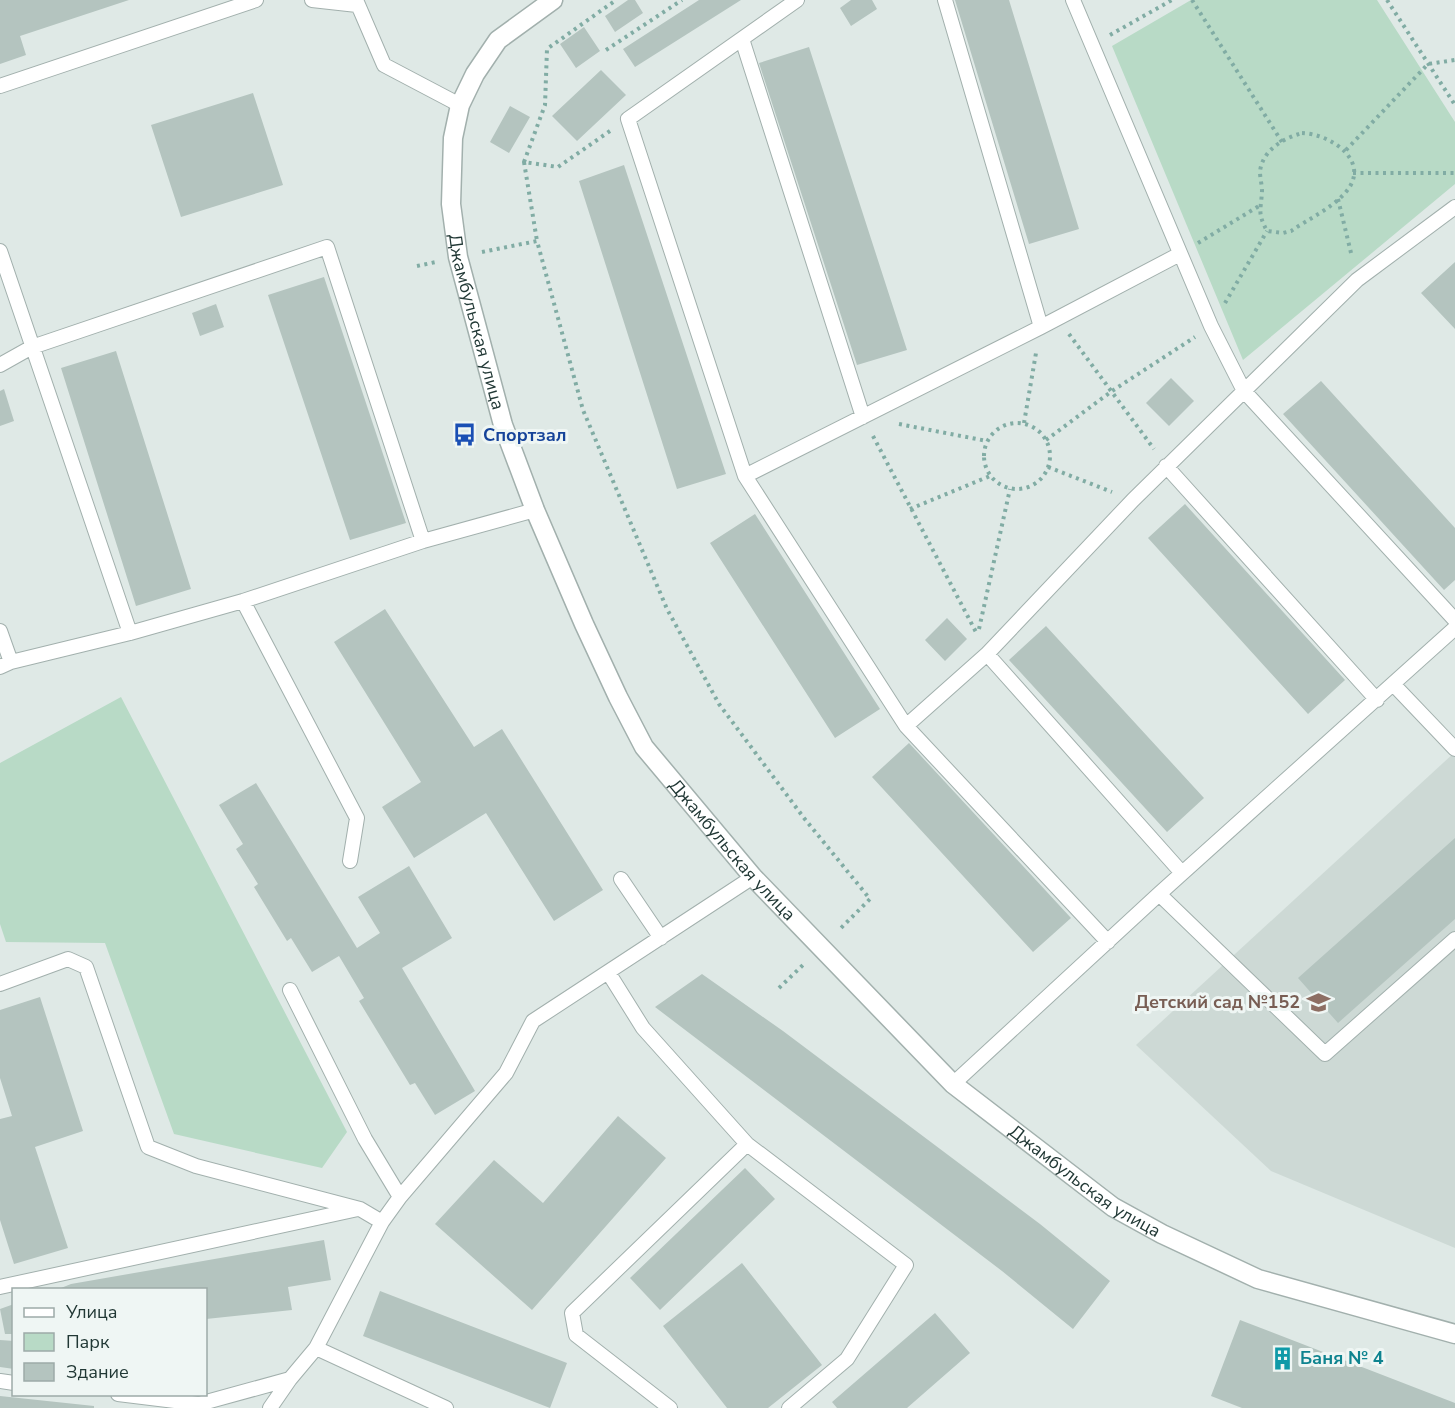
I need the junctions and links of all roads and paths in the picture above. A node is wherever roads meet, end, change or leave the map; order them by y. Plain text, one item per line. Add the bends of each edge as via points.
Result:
1 (256, 0) edge
2 (312, 0) edge
3 (553, 0) edge
4 (616, 0) edge
5 (682, 0) edge
6 (797, 0) edge
7 (945, 0) edge
8 (1073, 0) edge
9 (1172, 0) edge
10 (1192, 0) edge
11 (1387, 0) edge
12 (356, 2) edge
13 (742, 39) junction
14 (1092, 46) junction
15 (606, 50) dead end
16 (1455, 60) edge
17 (1428, 64) junction
18 (0, 86) edge
19 (460, 105) junction
20 (1455, 105) edge
21 (628, 119) junction
22 (1282, 142) junction
23 (1346, 150) junction
24 (524, 162) junction
25 (1353, 173) junction
26 (1455, 173) edge
27 (1338, 199) junction
28 (1259, 206) junction
29 (1455, 207) edge
30 (1267, 231) junction
31 (537, 241) junction
32 (0, 251) edge
33 (1180, 254) junction
34 (458, 257) junction
35 (417, 266) dead end
36 (1357, 280) junction
37 (1057, 318) junction
38 (1211, 326) junction
39 (1041, 327) junction
40 (32, 347) junction
41 (0, 365) edge
42 (1112, 391) junction
43 (1244, 391) junction
44 (863, 417) junction
45 (1024, 423) junction
46 (1046, 440) junction
47 (987, 441) junction
48 (1166, 466) junction
49 (1048, 467) junction
50 (745, 476) junction
51 (990, 476) junction
52 (1010, 489) junction
53 (1133, 500) junction
54 (910, 509) junction
55 (535, 510) junction
56 (423, 541) junction
57 (243, 601) junction
58 (1455, 620) edge
59 (0, 631) edge
60 (130, 633) junction
61 (1452, 636) edge
62 (987, 654) junction
63 (5, 664) edge
64 (1394, 685) junction
65 (1377, 700) junction
66 (906, 726) junction
67 (1455, 749) edge
68 (350, 861) dead end
69 (1182, 873) junction
70 (753, 877) junction
71 (621, 879) dead end
72 (1159, 894) junction
73 (661, 938) junction
74 (1455, 939) edge
75 (1108, 942) junction
76 (820, 948) junction
77 (608, 972) junction
78 (0, 984) edge
79 (779, 988) dead end
80 (290, 990) dead end
81 (953, 1084) junction
82 (747, 1144) junction
83 (400, 1197) junction
84 (360, 1209) junction
85 (382, 1222) junction
86 (0, 1287) edge
87 (1455, 1334) edge
88 (316, 1348) junction
89 (290, 1379) junction
90 (127, 1396) edge
91 (270, 1408) edge
92 (446, 1408) edge
93 (670, 1408) edge
94 (789, 1408) edge

1 - 18 lane
2 - 12 lane
3 - 19 street, Джамбульская улица via 498,40
4 - 24 path via 547,49 545,105
5 - 15 path
6 - 13 lane
7 - 39 lane
8 - 14 lane
9 - 14 path
10 - 22 path
11 - 17 path
12 - 19 lane via 384,65
13 - 21 lane
13 - 44 lane
14 - 33 lane
16 - 17 path
17 - 20 path
17 - 23 path
19 - 34 street, Джамбульская улица via 453,138 451,204
21 - 24 path via 558,167
21 - 50 lane
22 - 23 path via 1291,136 1313,133
22 - 28 path via 1273,146 1260,170
23 - 25 path
24 - 31 path
25 - 26 path
25 - 27 path via 1346,192
27 - 30 path via 1291,231
27 - 36 path
28 - 30 path
28 - 33 path
29 - 36 lane
30 - 38 path
31 - 34 path
31 - 76 path via 583,410 667,609 719,704 870,899
32 - 40 lane
33 - 37 lane
33 - 38 lane
34 - 35 path
34 - 55 street, Джамбульская улица via 503,425
36 - 43 lane
37 - 39 lane
37 - 42 path
38 - 42 path
38 - 43 lane
39 - 44 lane
39 - 45 path
40 - 41 lane
40 - 56 lane via 327,247
40 - 60 lane
42 - 46 path
42 - 48 path
43 - 48 lane
43 - 58 lane
44 - 47 path
44 - 50 lane
44 - 54 path
45 - 46 path
45 - 47 path via 1002,426
46 - 49 path
47 - 51 path via 983,459
48 - 53 lane
48 - 65 lane
49 - 52 path via 1037,483
49 - 53 path
50 - 66 lane
51 - 52 path
51 - 54 path
52 - 54 path via 978,636
53 - 62 lane
55 - 56 lane
55 - 70 street, Джамбульская улица via 613,687 644,747
56 - 57 lane
57 - 60 lane
57 - 68 lane via 357,818
59 - 63 lane
60 - 63 lane
61 - 64 lane
62 - 66 lane
62 - 69 lane
64 - 65 lane
64 - 67 lane
65 - 69 lane
66 - 75 lane
69 - 72 lane
70 - 73 lane
70 - 76 street, Джамбульская улица
71 - 73 lane
72 - 74 lane via 1325,1054
72 - 75 lane
73 - 77 lane
75 - 81 lane
76 - 79 path
76 - 81 street, Джамбульская улица
77 - 82 lane via 644,1028
77 - 83 lane via 533,1021 506,1073
78 - 84 lane via 68,959 86,967 148,1147 196,1166
80 - 83 lane via 365,1139
81 - 87 street, Джамбульская улица via 1113,1207 1162,1234 1258,1279
82 - 93 lane via 572,1313 576,1335
82 - 94 lane via 906,1265 847,1359
83 - 85 lane
84 - 85 lane
84 - 86 lane
85 - 88 lane
88 - 89 lane
88 - 92 lane
89 - 90 lane via 199,1404
89 - 91 lane

